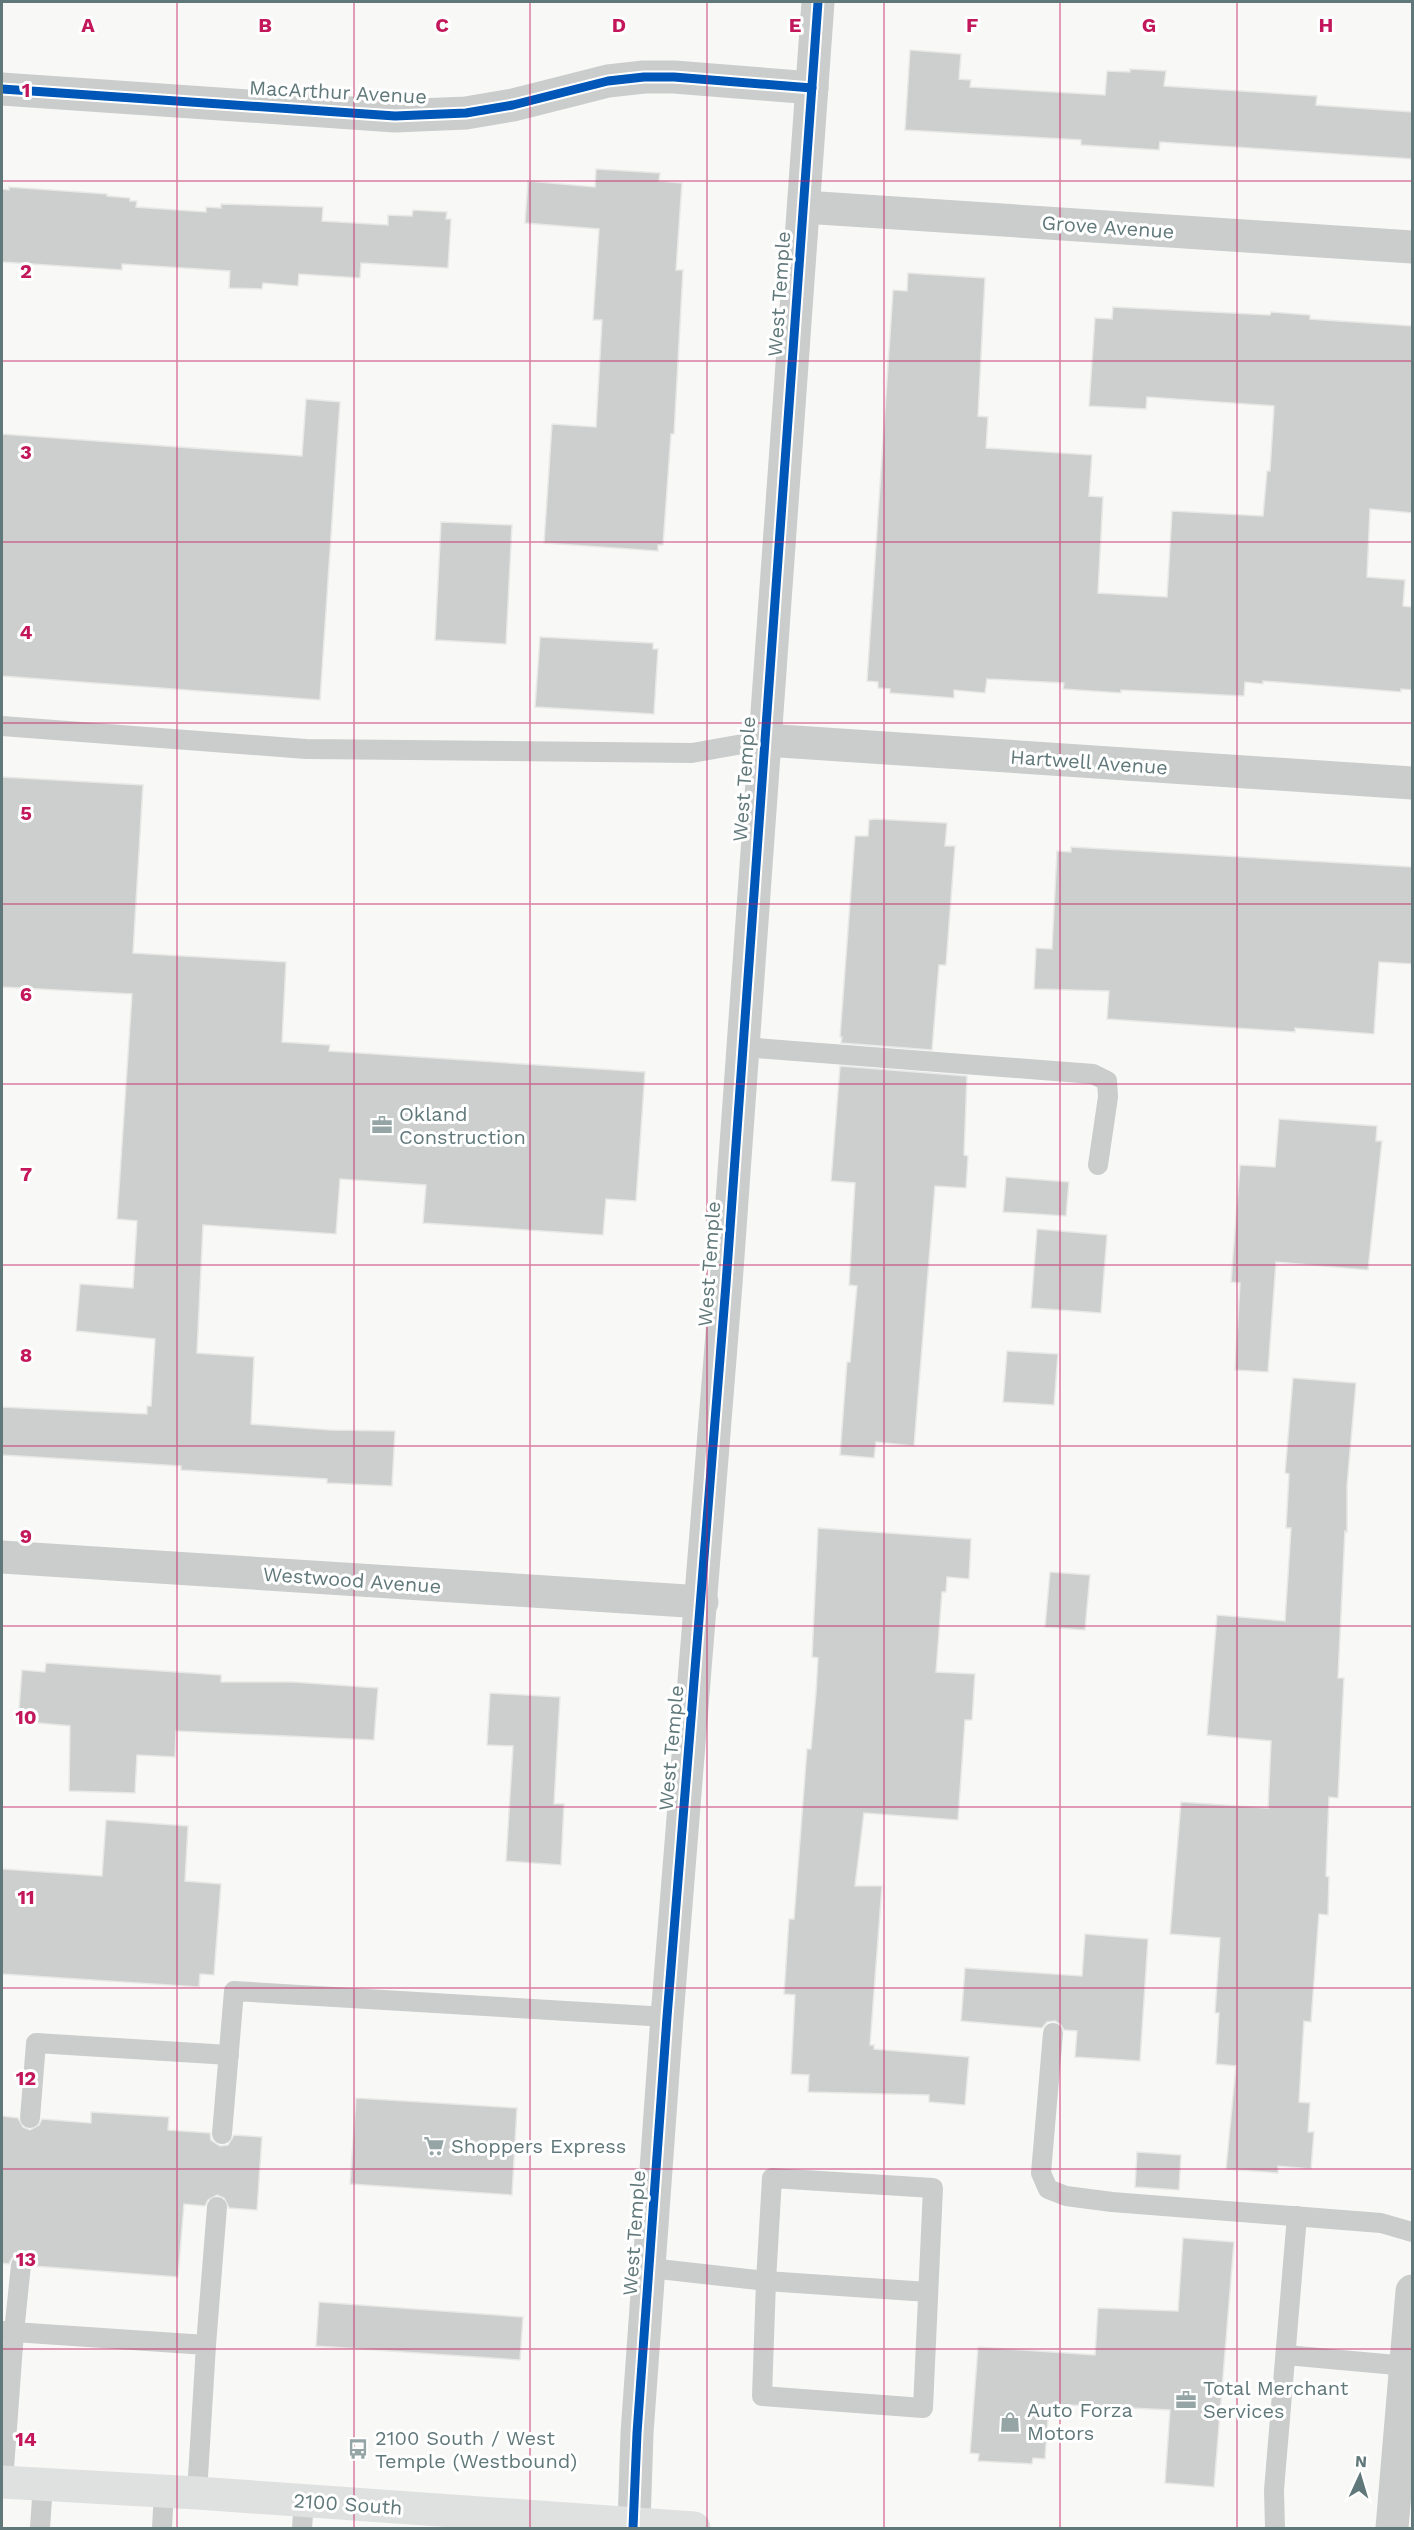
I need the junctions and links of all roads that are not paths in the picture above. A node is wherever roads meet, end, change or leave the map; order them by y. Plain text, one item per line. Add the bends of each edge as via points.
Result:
1 (818, 2) edge
2 (812, 88) junction
3 (2, 89) edge
4 (804, 207) junction
5 (1413, 247) edge
6 (2, 726) edge
7 (765, 740) junction
8 (1413, 783) edge
9 (743, 1047) junction
10 (1098, 1165) dead end
11 (2, 1557) edge
12 (702, 1602) junction
13 (667, 2017) junction
14 (1053, 2033) dead end
15 (229, 2055) junction
16 (30, 2118) dead end
17 (222, 2134) dead end
18 (217, 2207) dead end
19 (1297, 2216) junction
20 (1413, 2232) edge
21 (21, 2265) dead end
22 (650, 2268) junction
23 (766, 2281) junction
24 (1413, 2291) edge
25 (928, 2292) junction
26 (8, 2331) edge
27 (206, 2345) junction
28 (1286, 2355) junction
29 (1407, 2366) junction
30 (2, 2482) edge
31 (43, 2484) junction
32 (164, 2492) junction
33 (197, 2493) junction
34 (303, 2515) edge
35 (633, 2526) edge
36 (40, 2529) edge
37 (162, 2529) edge
38 (694, 2529) edge
39 (1275, 2529) edge
40 (1392, 2529) edge

1 - 2 street, West Temple
2 - 3 street, MacArthur Avenue via 644,77 608,81 478,111 395,116
2 - 4 street, West Temple
4 - 5 street, Grove Avenue
4 - 7 street, West Temple
6 - 7 lane via 329,750 692,753
7 - 8 street, Hartwell Avenue
7 - 9 street, West Temple
9 - 10 lane via 1093,1074 1107,1082 1108,1097
9 - 12 street, West Temple
11 - 12 street, Westwood Avenue
12 - 13 street, West Temple
13 - 15 lane via 234,1991
13 - 22 street, West Temple
14 - 19 lane via 1041,2163 1048,2189 1065,2196 1113,2202
15 - 16 lane via 36,2043
15 - 17 lane
18 - 27 lane
19 - 20 lane via 1381,2223
19 - 28 lane
21 - 26 lane
22 - 23 lane
22 - 35 street, West Temple
23 - 25 lane
23 - 25 lane via 772,2178 933,2188
23 - 25 lane via 762,2396 923,2408
24 - 29 street
26 - 27 lane
26 - 30 lane
27 - 33 lane
28 - 29 lane
28 - 39 lane via 1274,2490
29 - 40 street
30 - 31 main road, 2100 South
31 - 32 main road, 2100 South
31 - 36 lane
32 - 33 main road, 2100 South
32 - 37 lane
33 - 34 main road, 2100 South
34 - 35 main road, 2100 South
35 - 38 main road, 2100 South

